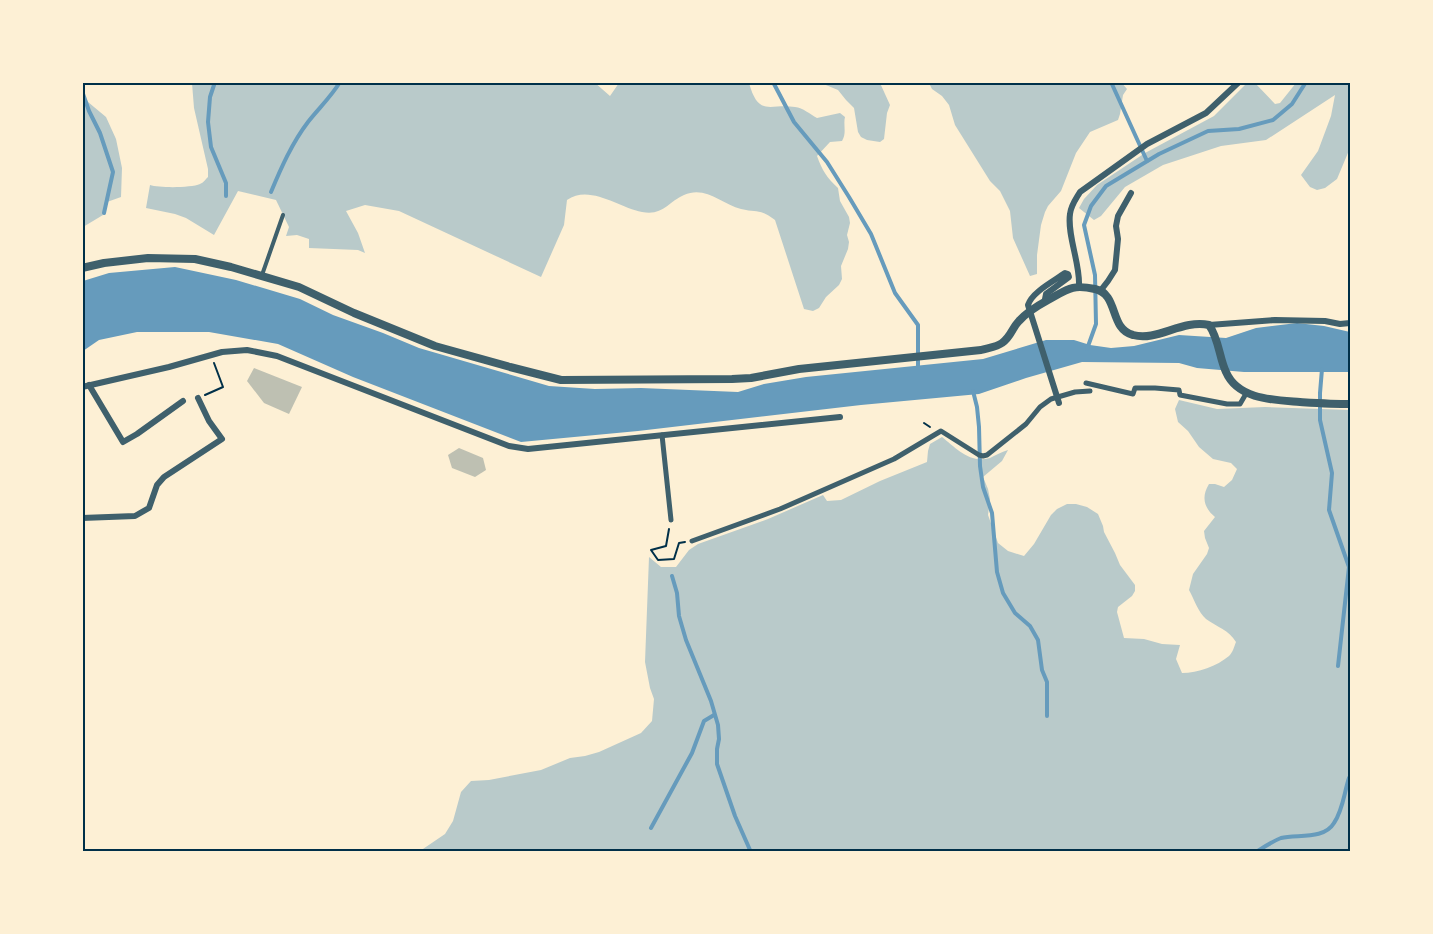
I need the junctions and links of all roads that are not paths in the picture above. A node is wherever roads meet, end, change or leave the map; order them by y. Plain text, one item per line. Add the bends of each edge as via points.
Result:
1 (1239, 82) edge
2 (1131, 193) dead end
3 (283, 215) dead end
4 (82, 268) edge
5 (262, 275) junction
6 (1081, 286) junction
7 (1101, 290) junction
8 (1046, 301) junction
9 (1350, 323) edge
10 (1211, 328) junction
11 (1086, 383) dead end
12 (86, 386) edge
13 (1090, 391) dead end
14 (1246, 392) junction
15 (198, 398) road end
16 (1058, 399) junction
17 (183, 401) dead end
18 (1350, 404) edge
19 (840, 417) dead end
20 (662, 435) junction
21 (82, 518) edge
22 (671, 520) road end
23 (692, 541) road end

1 - 6 street via 1206,113 1147,144 1080,192 1070,214
2 - 7 street via 1118,216 1115,270
3 - 5 lane
4 - 5 street via 148,258 195,259
5 - 8 street via 435,346 561,380 751,378 799,369 964,353 1002,343 1016,323
6 - 7 street
6 - 8 street
7 - 10 street via 1109,297 1124,331 1133,336 1198,323
8 - 16 street via 1046,294 1068,274 1033,296 1029,307
9 - 10 street via 1284,320
10 - 14 street via 1227,374
11 - 14 street via 1133,394 1136,388 1179,390 1180,395 1227,404 1240,404
12 - 17 street via 123,442
12 - 20 street via 222,352 247,350 286,359 509,446 528,449
13 - 16 street
14 - 18 street via 1266,399
15 - 21 street via 222,439 164,477 149,508 135,516
16 - 23 street via 1040,407 1026,424 987,455 979,455 941,431 894,459 780,509
19 - 20 street
20 - 22 street

